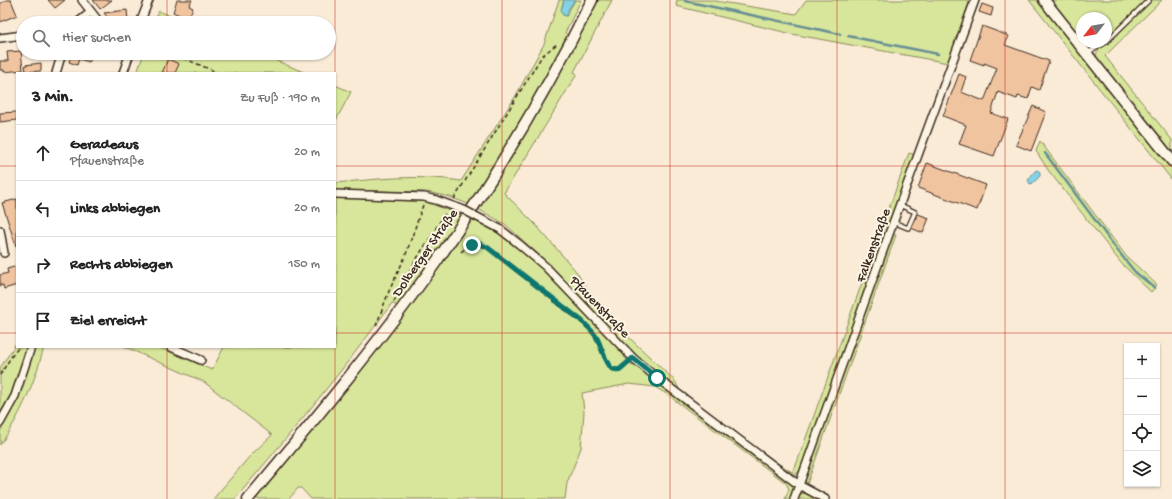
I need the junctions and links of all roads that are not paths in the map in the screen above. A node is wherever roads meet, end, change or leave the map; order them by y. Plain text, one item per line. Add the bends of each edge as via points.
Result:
1 (82, 0) edge
2 (149, 0) edge
3 (592, 0) edge
4 (975, 0) edge
5 (1044, 0) edge
6 (1149, 0) edge
7 (91, 12) junction
8 (86, 16) edge
9 (94, 16) edge
10 (143, 16) edge
11 (16, 37) edge
12 (0, 38) edge
13 (1087, 54) junction
14 (60, 60) edge
15 (128, 60) edge
16 (56, 72) edge
17 (123, 72) edge
18 (1172, 161) edge
19 (336, 194) edge
20 (900, 206) junction
21 (893, 222) junction
22 (0, 230) edge
23 (4, 253) dead end
24 (31, 348) edge
25 (173, 348) edge
26 (201, 360) dead end
27 (0, 422) edge
28 (799, 485) junction
29 (248, 499) edge
30 (794, 499) edge
31 (825, 499) edge

1 - 7 street
2 - 10 street
3 - 29 main road, Dolberger Straße via 525,124 434,264 339,390
4 - 20 street, Falkenstraße
5 - 13 main road
6 - 13 lane via 1106,42
7 - 8 street
7 - 9 street
11 - 12 street
13 - 18 main road
14 - 16 street
15 - 17 street
19 - 28 street, Pfauenstraße, bridge via 424,197 464,210 500,229 546,268 633,358
20 - 21 street, Falkenstraße
20 - 21 lane via 915,212 908,228
21 - 28 street, Falkenstraße
22 - 23 street
24 - 27 street via 15,396
25 - 26 street
28 - 30 street, Falkenstraße
28 - 31 street, Pfauenstraße

